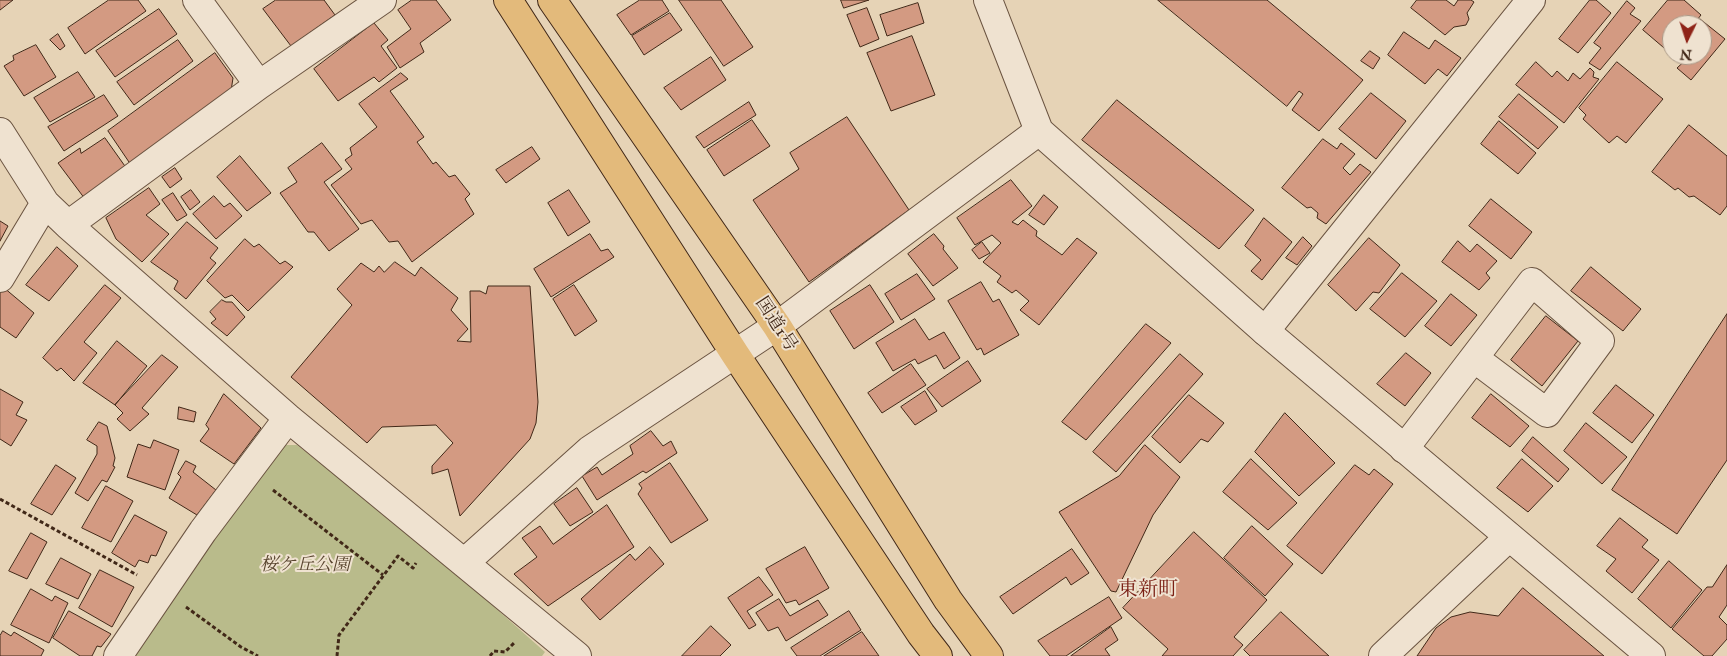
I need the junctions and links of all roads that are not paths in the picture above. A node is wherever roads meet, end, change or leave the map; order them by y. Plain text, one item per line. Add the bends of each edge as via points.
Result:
1 (197, 0) edge
2 (382, 0) edge
3 (508, 0) edge
4 (552, 0) edge
5 (988, 0) edge
6 (1531, 0) edge
7 (259, 85) junction
8 (1039, 131) junction
9 (0, 132) edge
10 (45, 203) junction
11 (68, 225) junction
12 (0, 278) edge
13 (777, 326) junction
14 (1265, 331) junction
15 (734, 354) junction
16 (1474, 358) junction
17 (288, 418) junction
18 (1404, 450) junction
19 (1509, 538) junction
20 (464, 563) junction
21 (118, 656) edge
22 (577, 656) edge
23 (938, 656) edge
24 (989, 656) edge
25 (1383, 656) edge
26 (1651, 656) edge

1 - 7 street
2 - 7 street
3 - 15 highway
4 - 13 highway, 国道1号
5 - 8 street
6 - 14 street
7 - 11 street
8 - 13 street
8 - 14 street
9 - 10 street
10 - 11 street
10 - 12 street
11 - 17 street
13 - 15 street
13 - 24 highway, 国道1号 via 948,600
14 - 18 street
15 - 20 street via 590,450
15 - 23 highway
16 - 16 street via 1532,282 1600,341 1547,413
16 - 18 street
17 - 20 street
17 - 21 street via 162,589
18 - 19 street
19 - 25 street
19 - 26 street
20 - 22 street

